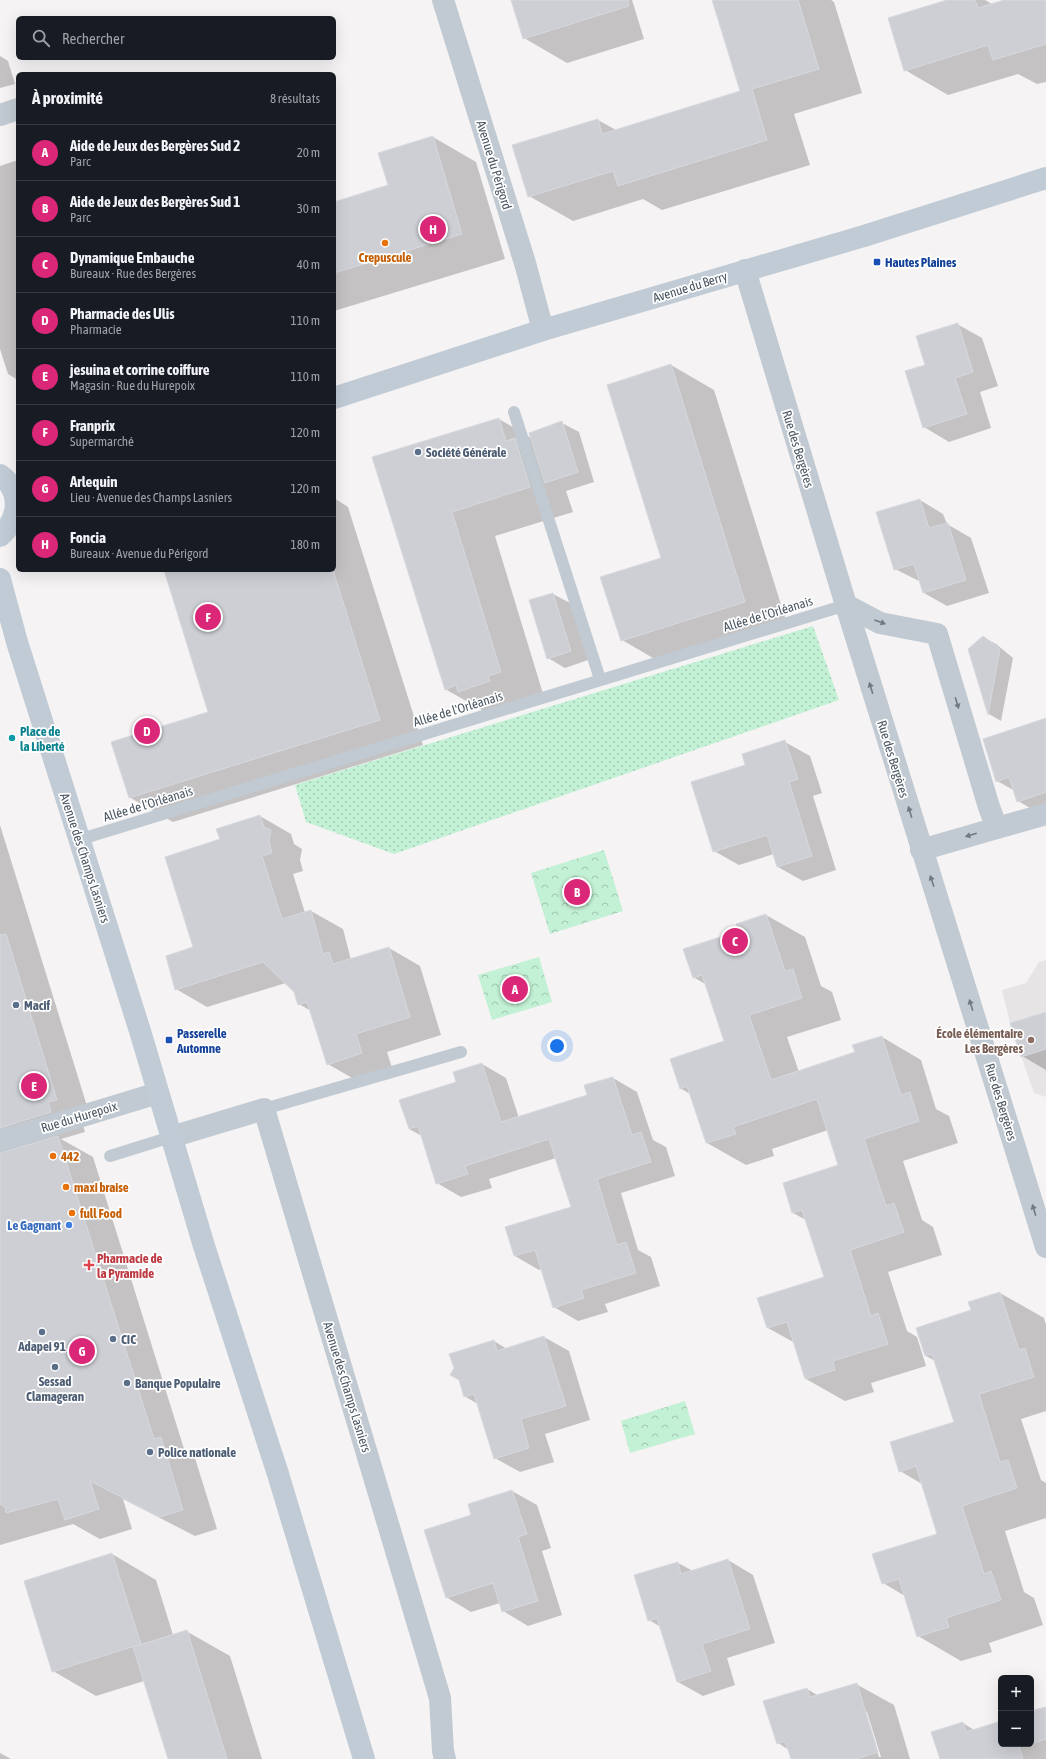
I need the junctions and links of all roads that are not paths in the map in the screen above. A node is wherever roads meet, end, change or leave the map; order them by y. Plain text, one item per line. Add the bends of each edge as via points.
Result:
1 (443, 0) edge
2 (16, 110) edge
3 (0, 115) edge
4 (1046, 178) edge
5 (745, 270) junction
6 (543, 330) junction
7 (336, 397) edge
8 (514, 412) dead end
9 (0, 475) edge
10 (16, 493) edge
11 (0, 536) edge
12 (0, 579) edge
13 (846, 605) junction
14 (600, 679) junction
15 (1046, 814) edge
16 (997, 828) junction
17 (78, 840) junction
18 (922, 850) junction
19 (461, 1052) dead end
20 (158, 1093) junction
21 (264, 1109) junction
22 (171, 1137) junction
23 (0, 1141) edge
24 (110, 1156) dead end
25 (1046, 1247) edge
26 (364, 1759) edge
27 (445, 1759) edge

1 - 6 street, Avenue du Périgord
2 - 3 street
4 - 5 street, Avenue du Berry via 864,236
5 - 6 street, Avenue du Berry
5 - 13 street, Rue des Bergères
6 - 7 street, Avenue du Berry
8 - 14 lane
9 - 10 street
10 - 11 street via 14,516 9,527
12 - 17 street, Avenue des Champs Lasniers
13 - 14 lane, Allée de l'Orléanais
13 -> 16 street via 880,623 937,634
18 -> 13 street, Rue des Bergères
14 - 17 lane, Allée de l'Orléanais
15 - 16 street
16 -> 18 street
17 - 20 street, Avenue des Champs Lasniers
25 -> 18 street, Rue des Bergères
19 - 21 lane
20 - 22 street, Avenue des Champs Lasniers
20 - 23 street, Rue du Hurepoix
21 - 22 street
21 - 27 street, Avenue des Champs Lasniers via 440,1698
22 - 24 lane
22 - 26 street, Avenue des Champs Lasniers via 278,1474

